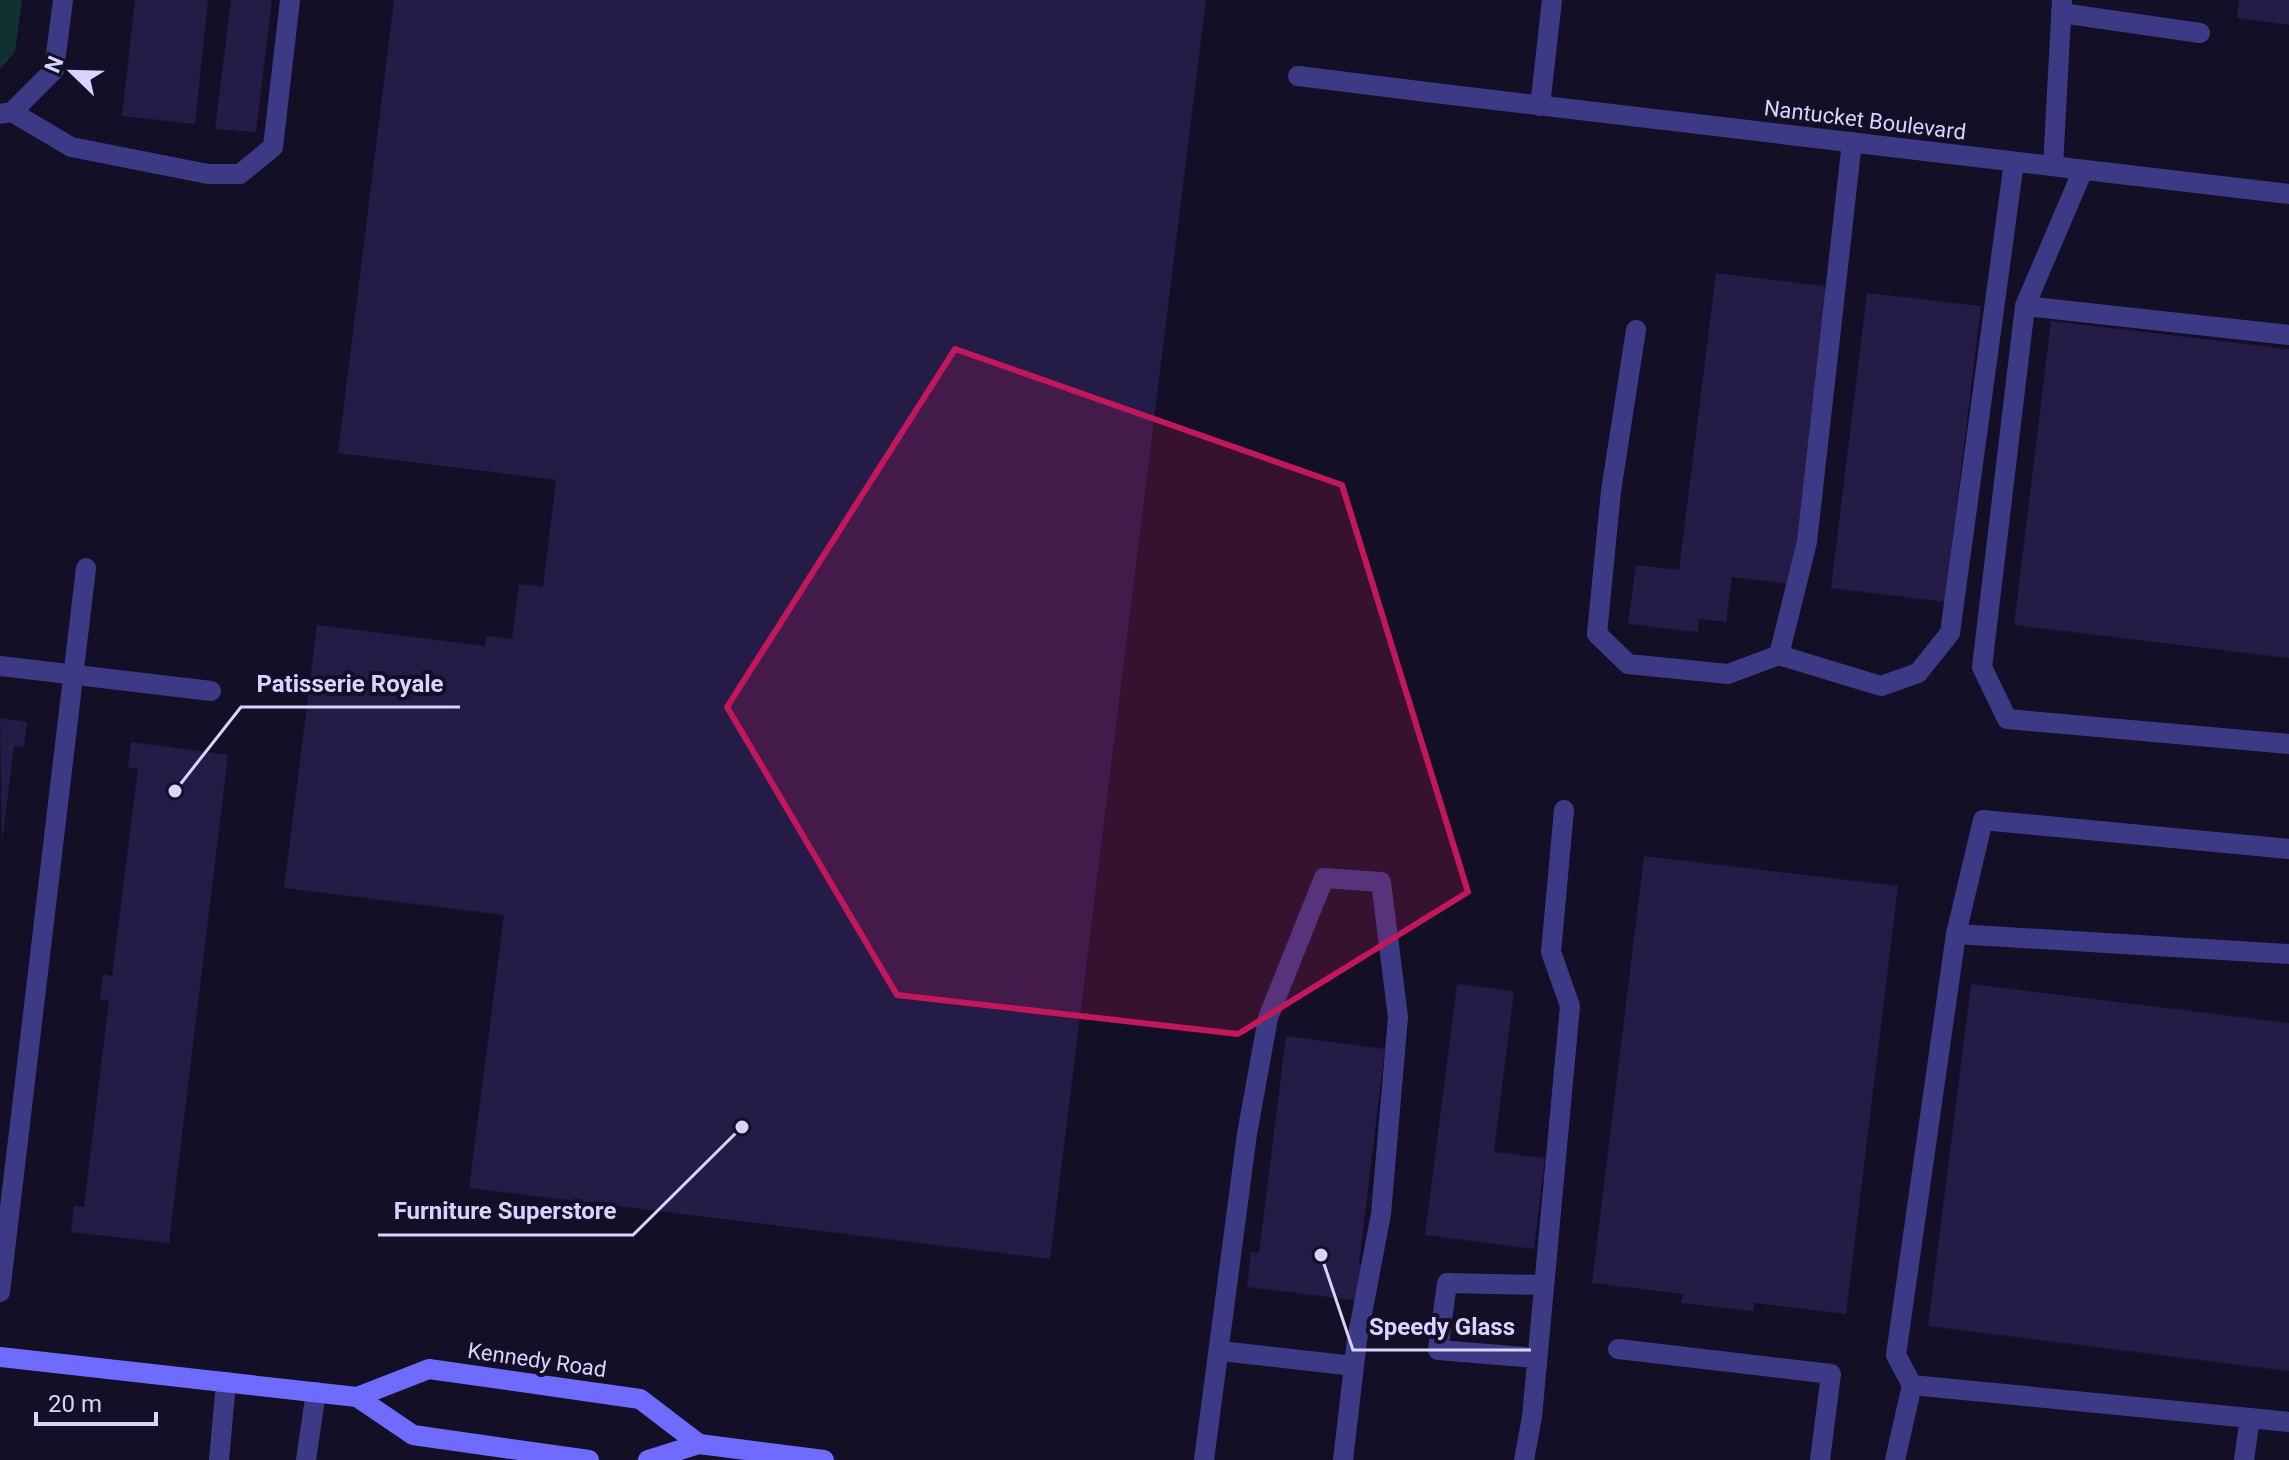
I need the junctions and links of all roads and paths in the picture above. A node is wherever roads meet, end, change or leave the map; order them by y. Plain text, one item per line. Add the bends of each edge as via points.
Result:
1 (63, 0) edge
2 (290, 0) edge
3 (1552, 0) edge
4 (2061, 7) edge
5 (2200, 33) dead end
6 (1298, 76) dead end
7 (1540, 106) junction
8 (6, 113) edge
9 (1852, 142) junction
10 (2014, 162) junction
11 (2053, 166) junction
12 (2083, 170) junction
13 (2289, 194) edge
14 (2025, 306) junction
15 (1636, 330) dead end
16 (2289, 335) edge
17 (86, 568) dead end
18 (1779, 655) junction
19 (0, 666) edge
20 (73, 674) junction
21 (211, 691) dead end
22 (2289, 744) edge
23 (1564, 810) dead end
24 (2289, 849) edge
25 (1956, 934) junction
26 (2289, 954) edge
27 (1544, 1285) junction
28 (0, 1292) edge
29 (1618, 1349) dead end
30 (1221, 1351) junction
31 (0, 1357) edge
32 (1537, 1358) junction
33 (1354, 1366) junction
34 (226, 1382) junction
35 (1912, 1385) junction
36 (316, 1392) junction
37 (357, 1397) junction
38 (2250, 1418) junction
39 (2289, 1422) edge
40 (699, 1444) junction
41 (767, 1456) edge
42 (219, 1460) edge
43 (306, 1460) edge
44 (589, 1460) edge
45 (648, 1460) edge
46 (824, 1460) edge
47 (1204, 1460) edge
48 (1343, 1460) edge
49 (1524, 1460) edge
50 (1820, 1460) edge
51 (1895, 1460) edge
52 (2244, 1460) edge

1 - 8 street via 54,70
2 - 8 street via 273,147 240,174 208,174 71,147
3 - 7 street
4 - 5 street
4 - 11 street
6 - 7 street, Nantucket Boulevard
7 - 9 street, Nantucket Boulevard
9 - 10 street, Nantucket Boulevard
9 - 18 street via 1807,542
10 - 11 street, Nantucket Boulevard
10 - 18 street via 1950,633 1918,673 1881,686
11 - 12 street, Nantucket Boulevard
12 - 13 street, Nantucket Boulevard
12 - 14 street
14 - 16 street
14 - 22 street via 1982,667 2007,719
15 - 18 street via 1611,491 1597,634 1628,664 1728,674
17 - 20 street
19 - 20 street
20 - 21 street
20 - 28 street
23 - 27 street via 1551,952 1570,1006
24 - 25 street via 1983,820
25 - 26 street
25 - 35 street via 1896,1355
27 - 32 street
27 - 32 street via 1447,1283 1438,1350
29 - 50 street via 1831,1374
30 - 33 street
30 - 33 street via 1247,1134 1268,1018 1324,878 1381,882 1398,1017 1381,1214
30 - 47 street
31 - 34 main road, Kennedy Road
32 - 49 street
33 - 48 street
34 - 36 main road, Kennedy Road
34 - 42 street
35 - 38 street
35 - 51 street
36 - 37 main road, Kennedy Road
36 - 43 street
37 - 40 main road, Kennedy Road via 429,1369 640,1399
37 - 44 main road, Kennedy Road via 413,1435
38 - 39 street
38 - 52 street
40 - 41 main road, Kennedy Road
40 - 45 main road, Kennedy Road
41 - 46 main road, Kennedy Road

